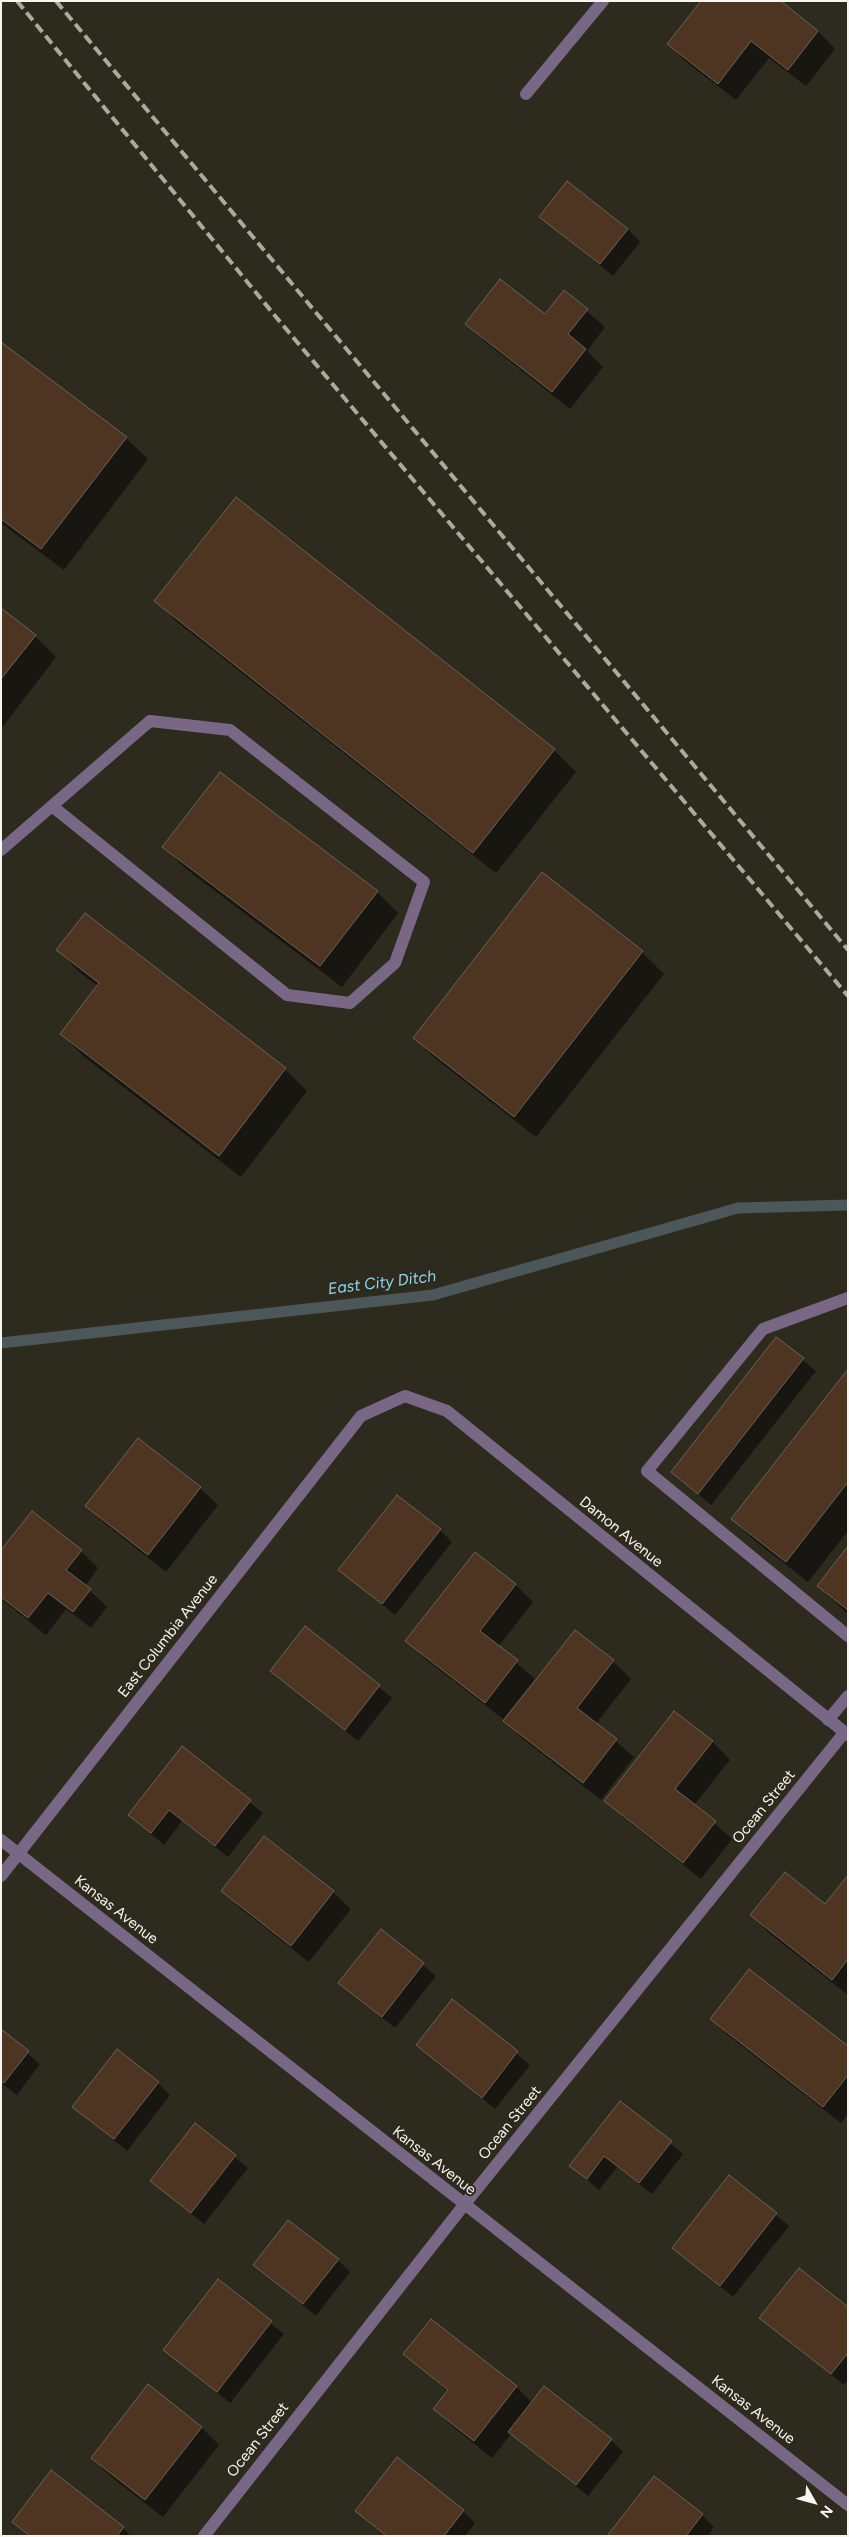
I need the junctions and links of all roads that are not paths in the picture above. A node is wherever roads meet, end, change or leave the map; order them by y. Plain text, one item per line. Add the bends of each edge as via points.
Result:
1 (603, 1) edge
2 (526, 94) dead end
3 (52, 806) junction
4 (1, 850) edge
5 (848, 1298) edge
6 (361, 1416) joint
7 (848, 1636) edge
8 (848, 1696) edge
9 (828, 1720) junction
10 (846, 1734) edge
11 (1, 1840) edge
12 (19, 1854) junction
13 (1, 1876) edge
14 (464, 2205) junction
15 (848, 2505) edge
16 (204, 2536) edge

1 - 2 street
3 - 3 street via 150,720 230,730 424,882 395,963 350,1003 286,995
3 - 4 street
5 - 7 street via 763,1329 647,1471
6 - 9 street, Damon Avenue via 405,1396 447,1411
6 - 12 street, East Columbia Avenue
8 - 9 street
9 - 10 street, Damon Avenue
10 - 14 street, Ocean Street
11 - 12 street, Kansas Avenue
12 - 13 street, East Columbia Avenue
12 - 14 street, Kansas Avenue
14 - 15 street, Kansas Avenue
14 - 16 street, Ocean Street

